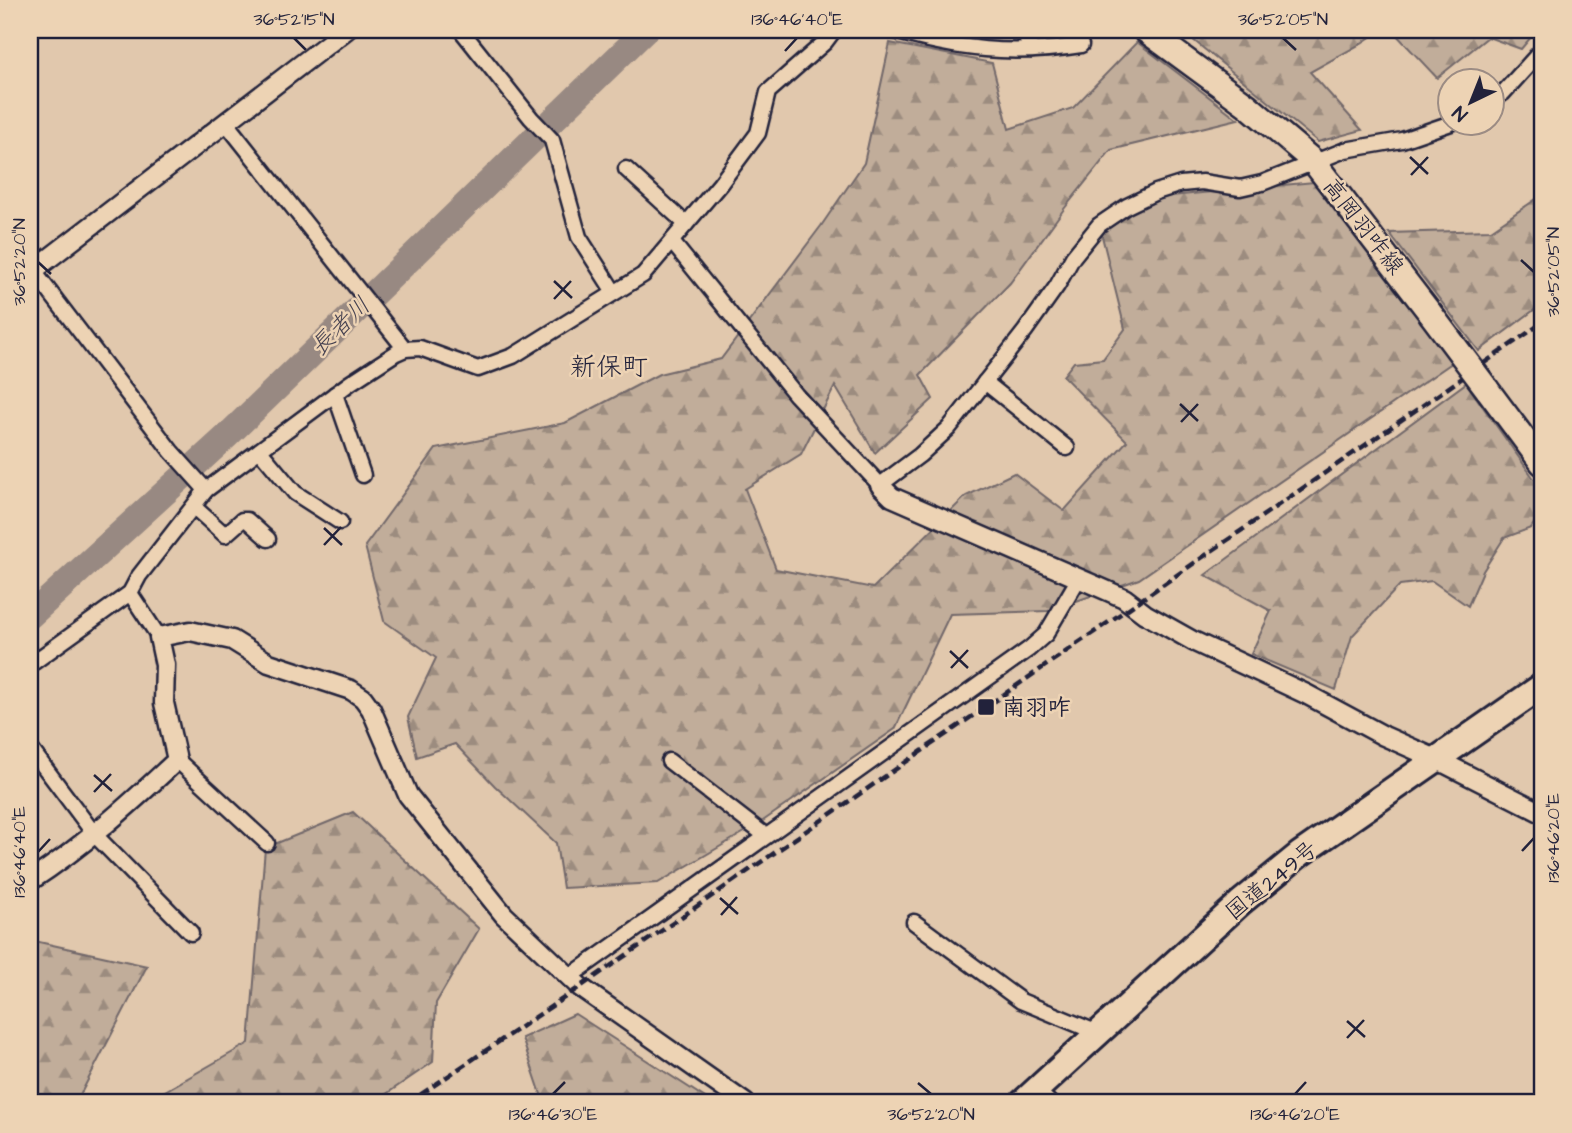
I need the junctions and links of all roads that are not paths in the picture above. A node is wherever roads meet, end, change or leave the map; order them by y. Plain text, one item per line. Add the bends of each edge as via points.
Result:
1 (346, 30) edge
2 (461, 30) edge
3 (834, 30) edge
4 (891, 30) edge
5 (1022, 30) edge
6 (1145, 30) edge
7 (1081, 45) dead end
8 (1032, 50) junction
9 (1542, 50) edge
10 (1506, 90) edge
11 (226, 122) junction
12 (1436, 128) edge
13 (1313, 161) junction
14 (625, 169) dead end
15 (686, 224) junction
16 (672, 242) junction
17 (32, 272) edge
18 (614, 292) junction
19 (405, 349) junction
20 (985, 382) junction
21 (335, 394) junction
22 (1067, 448) dead end
23 (260, 451) junction
24 (1542, 463) edge
25 (363, 475) dead end
26 (201, 485) junction
27 (880, 485) junction
28 (194, 507) junction
29 (340, 522) dead end
30 (268, 539) dead end
31 (1079, 578) junction
32 (130, 593) junction
33 (159, 637) junction
34 (30, 658) edge
35 (1542, 686) edge
36 (30, 748) edge
37 (1436, 759) junction
38 (177, 760) junction
39 (669, 761) dead end
40 (1542, 813) edge
41 (94, 835) junction
42 (766, 836) junction
43 (267, 843) dead end
44 (30, 881) edge
45 (914, 922) dead end
46 (191, 933) dead end
47 (569, 977) junction
48 (1098, 1033) junction
49 (1036, 1099) edge
50 (745, 1103) edge

1 - 11 street
2 - 18 street via 552,140 579,237
3 - 15 street via 768,92 758,132
4 - 8 street via 968,49
5 - 8 street
6 - 13 main road, 高岡羽咋線 via 1247,105
7 - 8 street
9 - 10 street
11 - 17 street
11 - 19 street
12 - 13 street
13 - 20 street via 1240,188 1181,184 1127,206 1098,225
13 - 24 main road, 高岡羽咋線, bridge
14 - 15 street
15 - 16 street
16 - 18 street via 643,275
16 - 27 street via 796,395
17 - 26 street
18 - 19 street via 513,356 478,369 420,348
19 - 21 street
20 - 22 street
20 - 27 street via 949,428
21 - 23 street
21 - 25 street
23 - 26 street
23 - 29 street via 295,493
26 - 28 street
27 - 31 street via 892,497
28 - 30 street via 225,535 247,520
28 - 32 street
31 - 37 street via 1124,598 1193,641
31 - 42 street via 1046,634 1029,649
32 - 33 street
32 - 34 street via 34,662
33 - 38 street via 165,665 164,703
33 - 47 street via 190,631 232,640 269,663 363,698 408,796 504,915
35 - 37 highway, 国道249号
36 - 41 street
37 - 40 street
37 - 48 highway, 国道249号 via 1300,853
38 - 41 street
38 - 43 street
39 - 42 street
41 - 44 street
41 - 46 street
42 - 47 street
45 - 48 street via 1021,1001
47 - 50 street
48 - 49 highway, 国道249号

